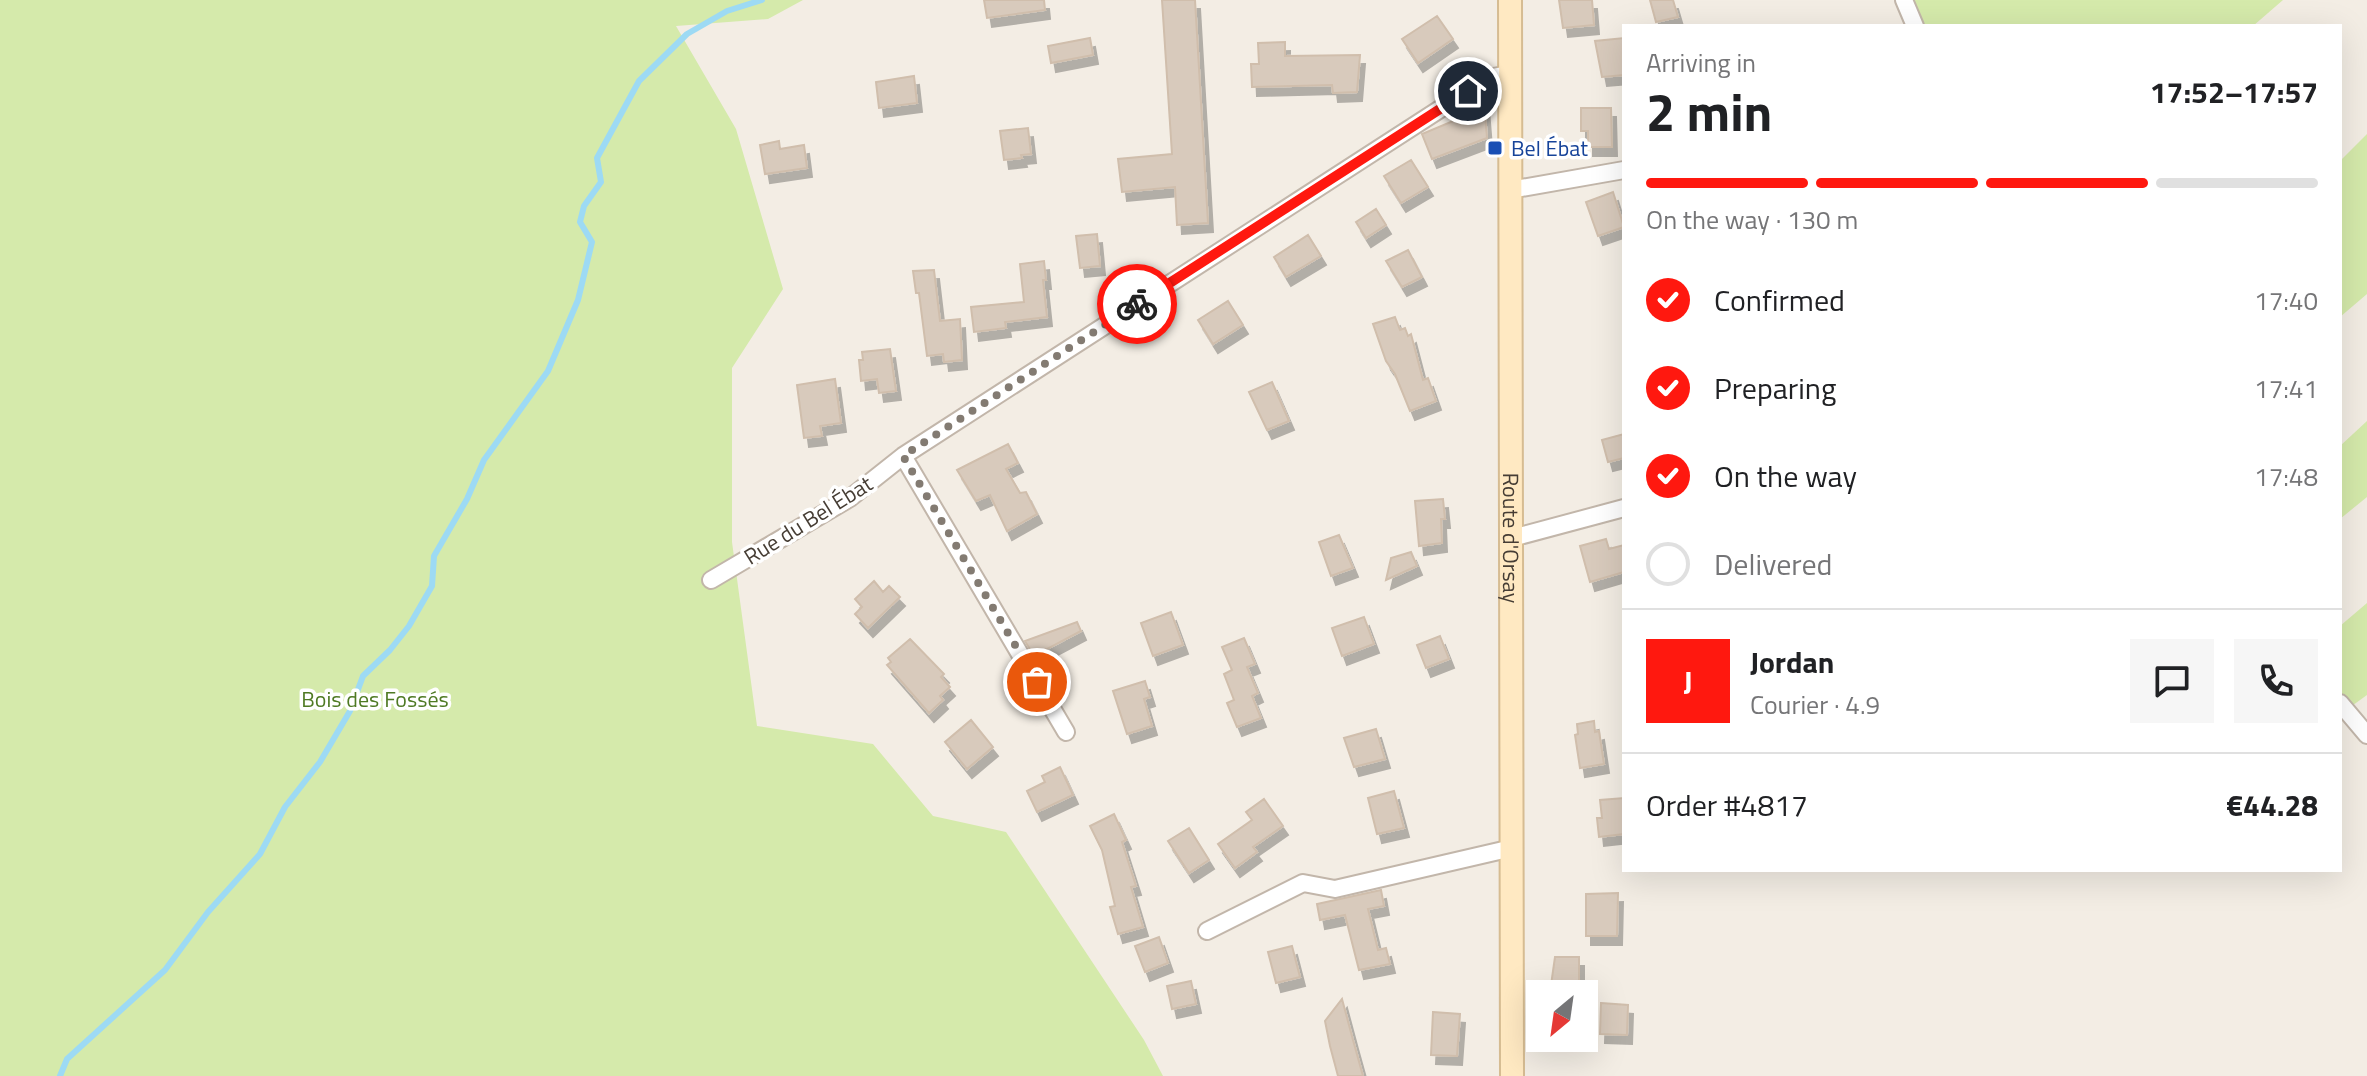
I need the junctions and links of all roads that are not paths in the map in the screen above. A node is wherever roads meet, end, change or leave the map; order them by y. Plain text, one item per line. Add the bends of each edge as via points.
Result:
1 (1510, 0) edge
2 (1904, 0) edge
3 (1914, 24) edge
4 (1510, 74) junction
5 (1622, 170) edge
6 (1510, 190) junction
7 (903, 456) junction
8 (1622, 509) edge
9 (1512, 538) junction
10 (711, 580) dead end
11 (2342, 705) edge
12 (1066, 732) dead end
13 (2367, 735) edge
14 (1512, 848) junction
15 (1207, 931) dead end
16 (1512, 1076) edge

1 - 4 main road, Route d'Orsay
2 - 3 street
4 - 6 main road, Route d'Orsay
4 - 7 street, Rue du Bel Ébat via 1468,91
5 - 6 street
6 - 9 main road, Route d'Orsay
7 - 10 street, Rue du Bel Ébat via 850,498
7 - 12 street
8 - 9 street
9 - 14 main road, Route d'Orsay
11 - 13 street
14 - 15 street via 1335,889 1303,883
14 - 16 main road, Route d'Orsay

